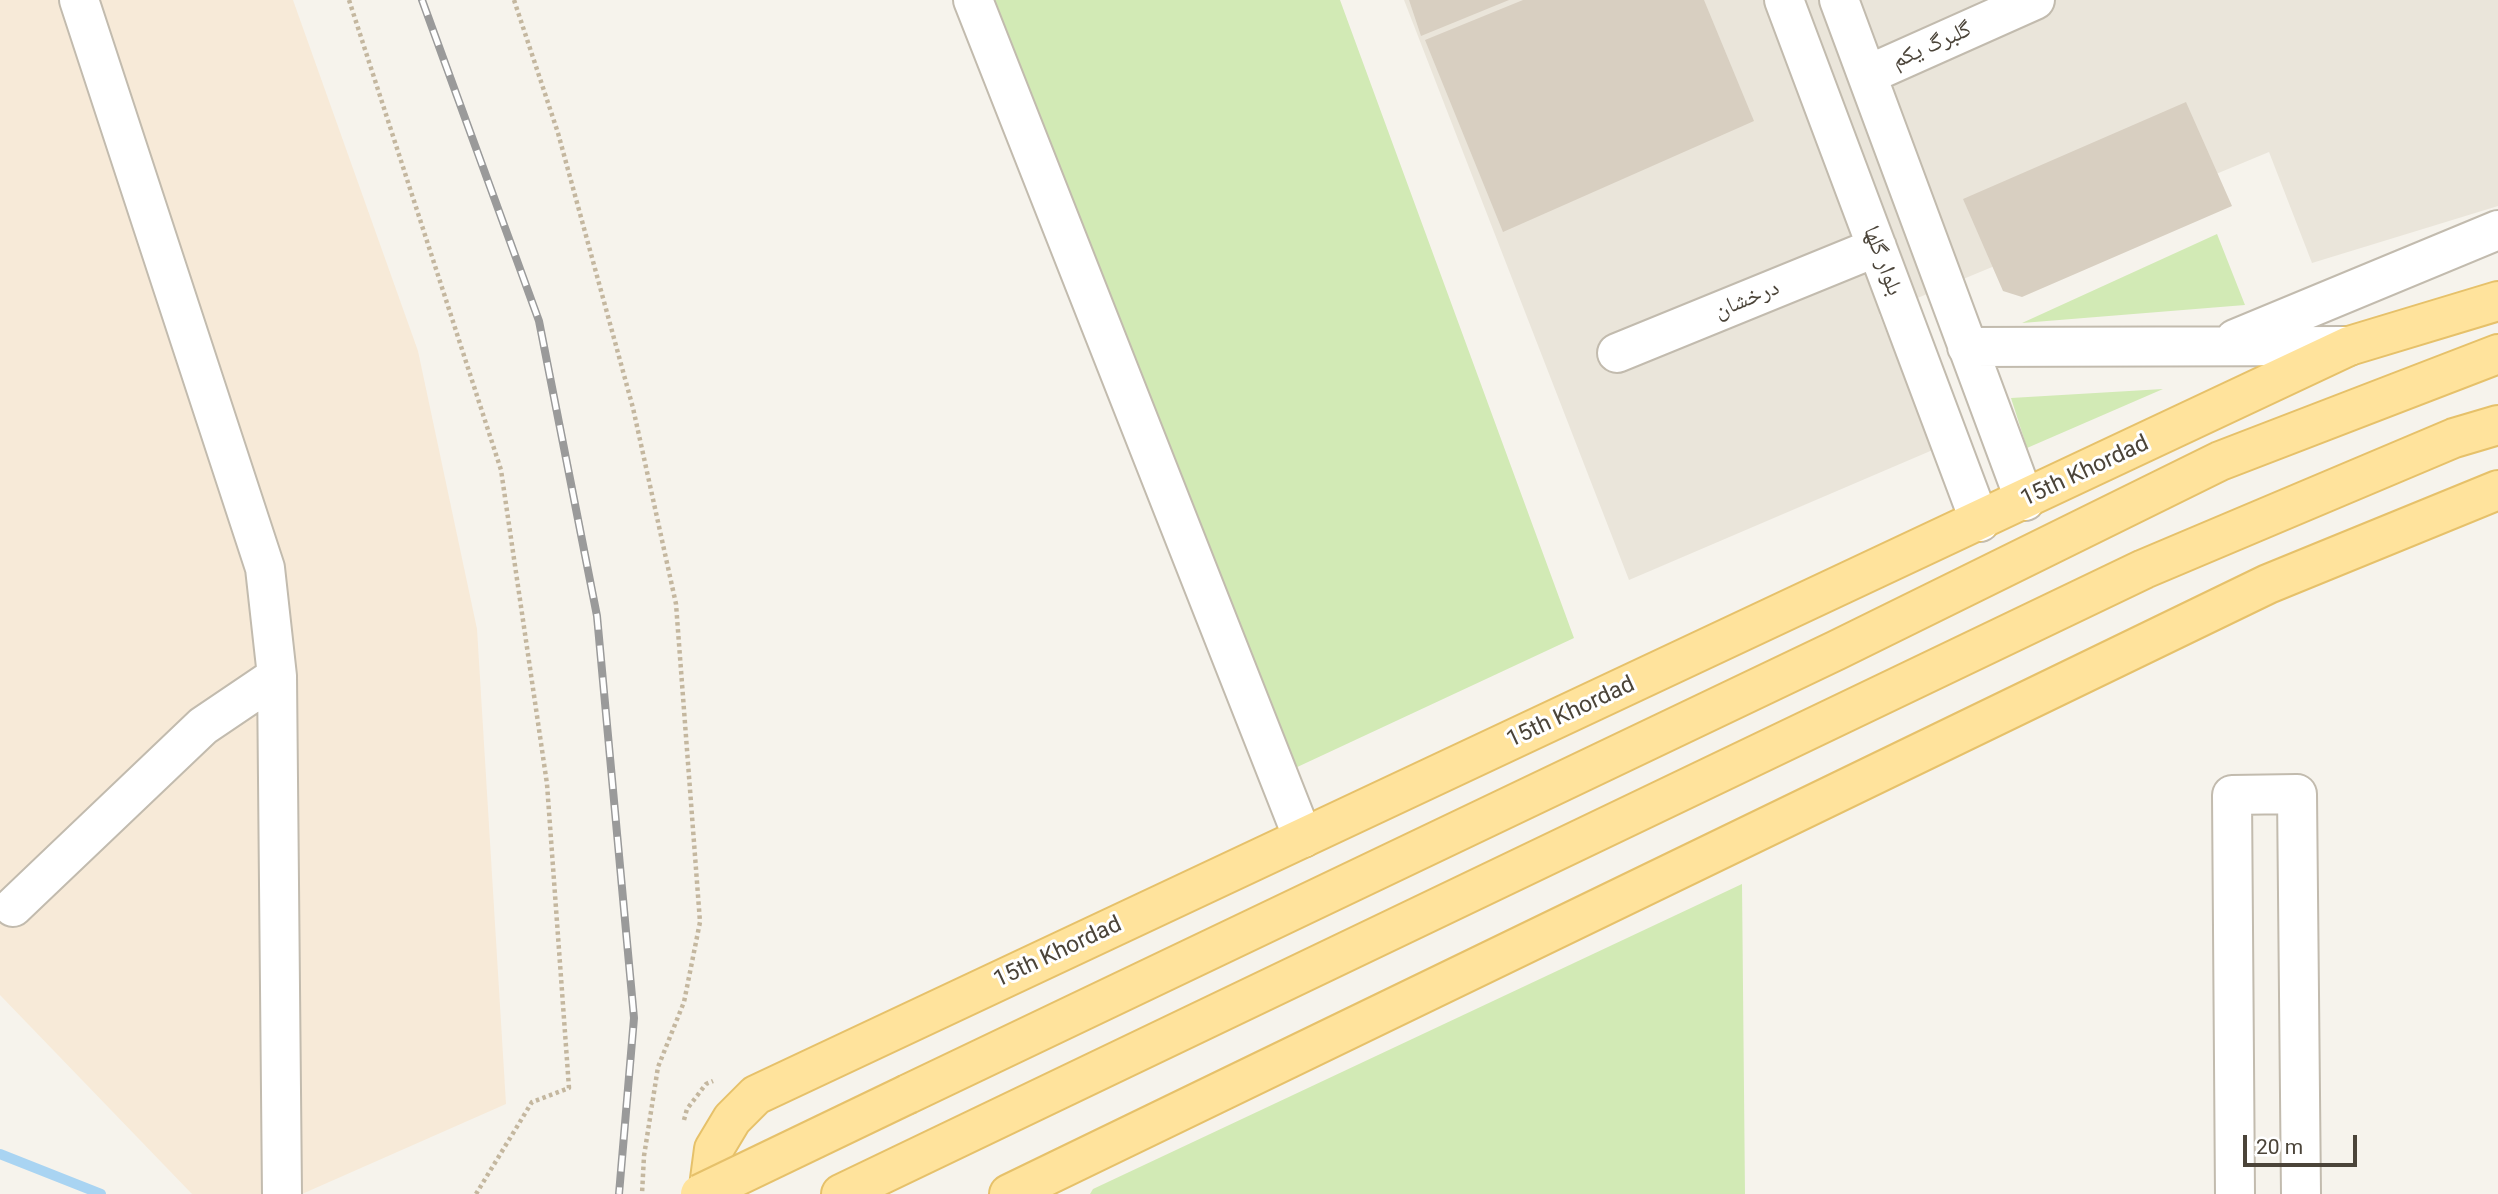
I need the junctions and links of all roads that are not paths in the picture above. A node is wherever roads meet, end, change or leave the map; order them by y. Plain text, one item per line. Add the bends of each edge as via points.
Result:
1 (79, 0) edge
2 (974, 0) edge
3 (1784, 0) edge
4 (1839, 0) edge
5 (2035, 0) edge
6 (1867, 75) junction
7 (2498, 230) edge
8 (1877, 247) junction
9 (2498, 301) edge
10 (2216, 346) junction
11 (2349, 346) junction
12 (1967, 347) junction
13 (1618, 353) dead end
14 (2498, 354) edge
15 (2498, 425) edge
16 (2498, 490) edge
17 (2025, 501) junction
18 (1980, 522) junction
19 (277, 676) junction
20 (1303, 838) junction
21 (13, 907) dead end
22 (1025, 1190) edge
23 (282, 1194) edge
24 (700, 1194) edge
25 (708, 1194) edge
26 (841, 1194) edge
27 (2235, 1194) edge
28 (2301, 1194) edge

1 - 19 street via 265,568
2 - 20 street
3 - 8 street, بلوار گلها
4 - 6 street
5 - 6 street, گلبرگ یکم
6 - 12 street
7 - 10 street
8 - 13 street, درخشان
8 - 18 street, بلوار گلها
9 - 11 main road, 15th Khordad
10 - 11 street
10 - 12 street
11 - 17 main road, 15th Khordad
12 - 17 street
14 - 24 main road, bridge via 2220,461 1838,650
15 - 26 main road via 2454,438 2144,569
16 - 22 main road via 2268,584
17 - 18 main road, 15th Khordad
18 - 20 main road, 15th Khordad
19 - 21 street via 204,726
19 - 23 street
20 - 25 main road, 15th Khordad via 756,1095 732,1119 714,1149
27 - 28 street via 2232,795 2297,794

